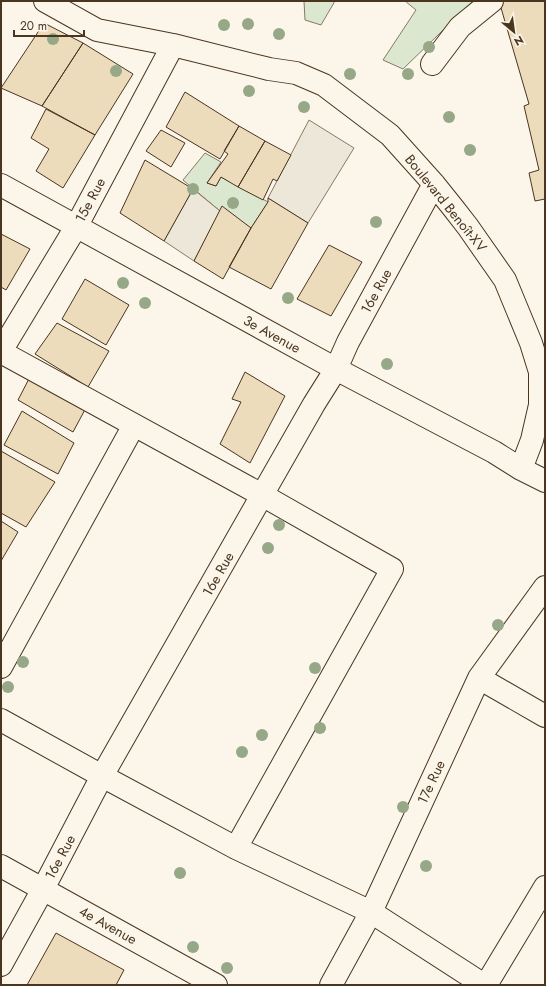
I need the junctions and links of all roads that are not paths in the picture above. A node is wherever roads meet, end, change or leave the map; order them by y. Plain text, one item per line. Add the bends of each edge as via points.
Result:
1 (45, 1) edge
2 (492, 1) edge
3 (173, 45) junction
4 (432, 64) dead end
5 (434, 184) junction
6 (1, 185) edge
7 (76, 227) junction
8 (1, 352) edge
9 (336, 369) junction
10 (134, 424) junction
11 (521, 469) junction
12 (545, 480) edge
13 (262, 495) junction
14 (545, 587) edge
15 (1, 666) edge
16 (479, 678) junction
17 (545, 716) edge
18 (1, 720) edge
19 (102, 776) junction
20 (236, 848) junction
21 (1, 866) edge
22 (545, 886) edge
23 (43, 889) junction
24 (371, 912) junction
25 (1, 965) edge
26 (216, 985) edge
27 (331, 985) edge
28 (485, 985) edge

1 - 3 street, Boulevard Benoît-XV via 97,30
2 - 4 street via 460,27
3 - 5 street, Boulevard Benoît-XV via 296,74 324,85 390,135
3 - 7 street, 15e Rue
5 - 9 street, 16e Rue via 348,342
5 - 11 street, Boulevard Benoît-XV via 505,280 540,372 540,405 532,440
6 - 7 street, 3e Avenue
7 - 8 street, 15e Rue
7 - 9 street, 3e Avenue
8 - 10 street
9 - 11 street, 3e Avenue via 487,448
9 - 13 street, 16e Rue
10 - 13 street
10 - 15 street
11 - 12 street, 3e Avenue
13 - 19 street, 16e Rue
13 - 20 street via 392,569
14 - 16 street, 17e Rue
16 - 17 street
16 - 24 street, 17e Rue
18 - 19 street
19 - 20 street
19 - 23 street, 16e Rue
20 - 24 street
21 - 23 street, 4e Avenue
22 - 28 street
23 - 25 street, 16e Rue
23 - 26 street, 4e Avenue
24 - 27 street, 17e Rue
24 - 28 street

